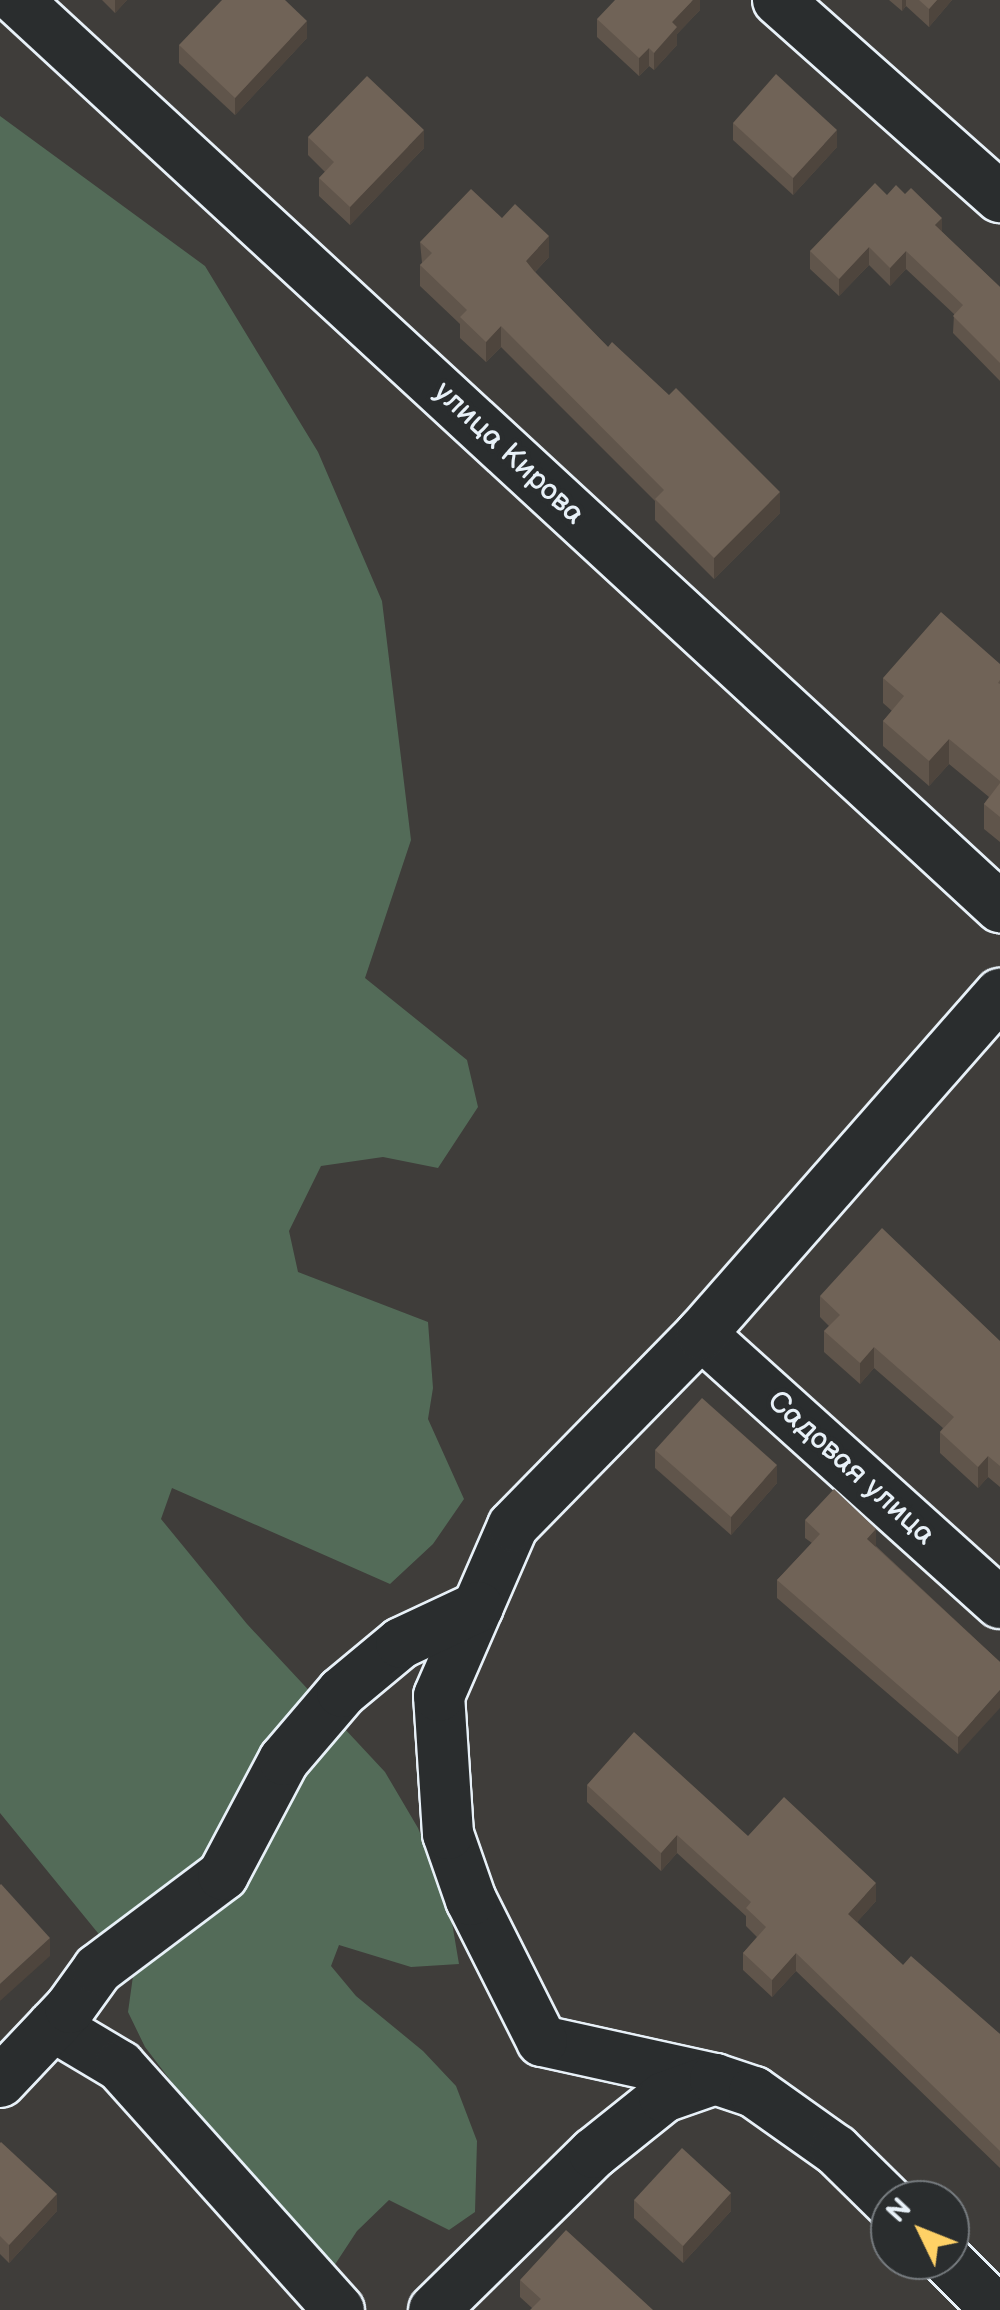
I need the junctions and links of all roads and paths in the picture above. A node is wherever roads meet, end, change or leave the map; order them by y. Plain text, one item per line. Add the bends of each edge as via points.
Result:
1 (17, 0) edge
2 (778, 0) edge
3 (1000, 197) edge
4 (1000, 907) edge
5 (1000, 994) edge
6 (701, 1334) junction
7 (1000, 1603) edge
8 (478, 1607) junction
9 (62, 2017) junction
10 (0, 2082) edge
11 (734, 2086) junction
12 (870, 2183) edge
13 (967, 2280) edge
14 (339, 2310) edge
15 (434, 2310) edge
16 (998, 2310) edge

1 - 4 street, улица Кирова
2 - 3 street
5 - 6 street
6 - 7 street, Садовая улица
6 - 8 street via 513,1526
8 - 9 street via 400,1644 342,1692 284,1760 223,1875 98,1969
8 - 11 street via 440,1696 448,1834 470,1900 542,2041
9 - 10 street
9 - 14 street via 120,2066
11 - 12 street via 836,2150
11 - 15 street via 664,2096 594,2153
13 - 16 street

